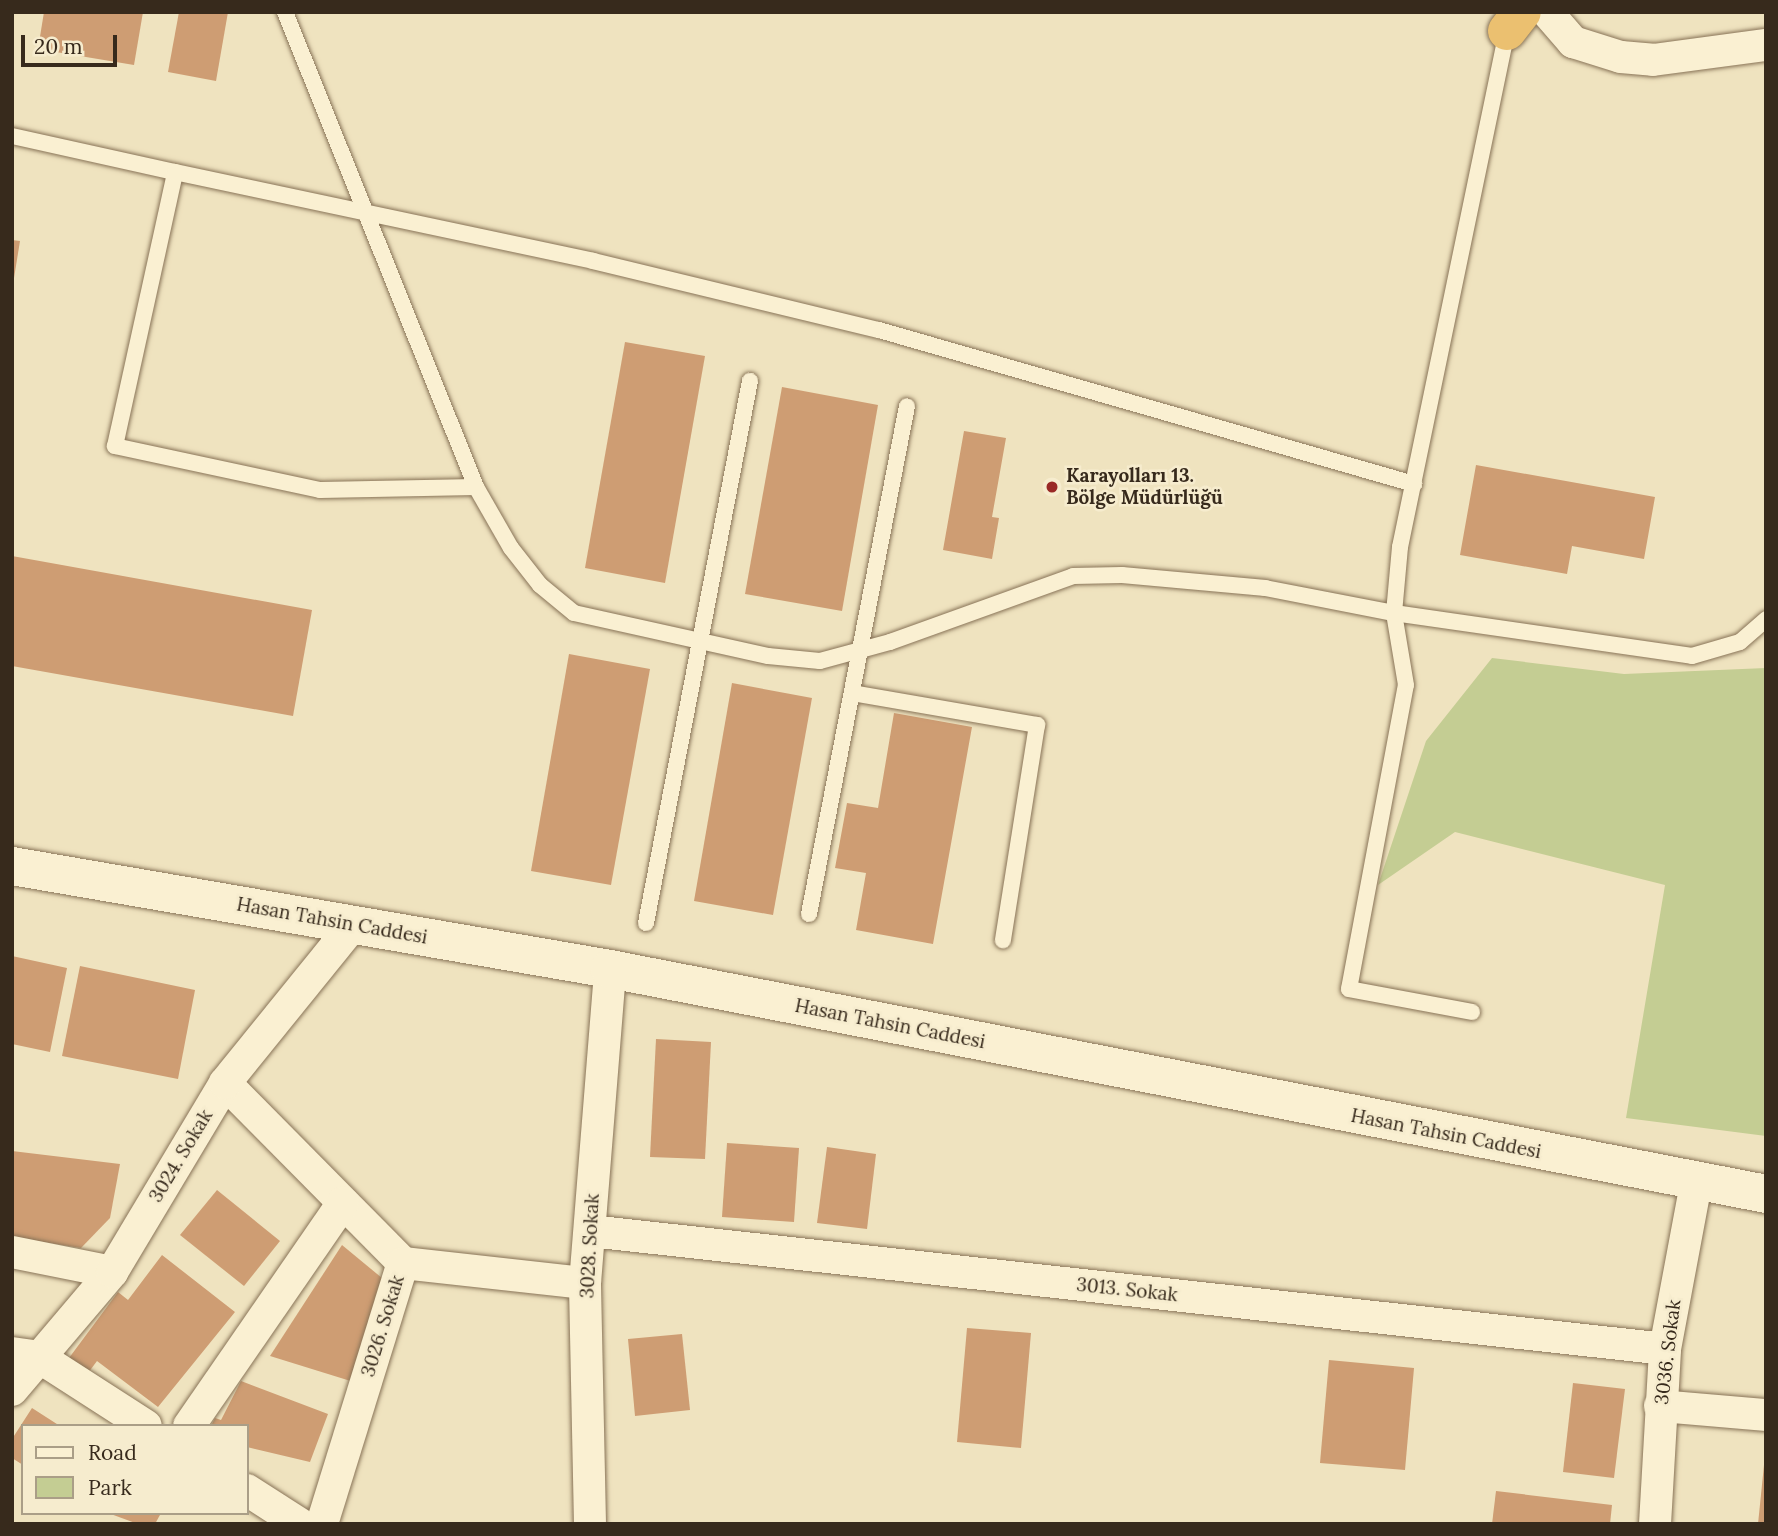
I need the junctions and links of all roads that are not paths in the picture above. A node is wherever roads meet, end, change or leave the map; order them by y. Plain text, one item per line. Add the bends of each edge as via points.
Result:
1 (285, 12) edge
2 (1547, 12) edge
3 (1510, 19) edge
4 (1766, 45) edge
5 (12, 136) edge
6 (175, 172) junction
7 (366, 211) junction
8 (750, 382) dead end
9 (907, 406) dead end
10 (1414, 484) junction
11 (476, 487) junction
12 (1394, 613) junction
13 (1766, 619) edge
14 (700, 643) junction
15 (860, 650) junction
16 (852, 693) junction
17 (12, 866) edge
18 (809, 914) dead end
19 (646, 923) dead end
20 (353, 925) junction
21 (1003, 940) dead end
22 (610, 969) junction
23 (1472, 1012) dead end
24 (225, 1083) junction
25 (1696, 1183) junction
26 (1766, 1194) edge
27 (343, 1203) junction
28 (590, 1231) junction
29 (12, 1252) edge
30 (402, 1263) junction
31 (112, 1272) junction
32 (585, 1283) junction
33 (1665, 1349) junction
34 (26, 1355) edge
35 (12, 1390) edge
36 (1660, 1406) junction
37 (1766, 1415) edge
38 (143, 1424) edge
39 (191, 1424) edge
40 (248, 1491) edge
41 (300, 1524) edge
42 (323, 1524) edge
43 (590, 1524) edge
44 (1655, 1524) edge

1 - 7 lane
2 - 4 street via 1573,42 1621,57 1653,60
3 - 10 lane
5 - 6 lane
6 - 7 lane
6 - 11 lane via 115,446 320,491
7 - 10 lane via 879,330
7 - 11 lane
8 - 14 lane
9 - 15 lane
10 - 12 lane
11 - 14 lane via 518,557 540,585 574,613
12 - 13 lane via 1692,656 1740,642
12 - 15 lane via 1265,588 1122,575 1073,576
12 - 23 lane via 1406,685 1349,989
14 - 15 lane via 820,661
14 - 19 lane
15 - 16 lane
16 - 18 lane
16 - 21 lane via 1037,725
17 - 20 street, Hasan Tahsin Caddesi
20 - 22 street, Hasan Tahsin Caddesi
20 - 24 street, 3024. Sokak
22 - 25 street, Hasan Tahsin Caddesi
22 - 28 street, 3028. Sokak
24 - 27 street
24 - 31 street, 3024. Sokak
25 - 26 street, Hasan Tahsin Caddesi
25 - 33 street, 3036. Sokak
27 - 30 street
27 - 39 street
28 - 32 street, 3028. Sokak
28 - 33 street, 3013. Sokak
29 - 31 street
30 - 32 street, 3026. Sokak
30 - 42 street, 3026. Sokak
31 - 34 street, 3024. Sokak
32 - 43 street, 3028. Sokak
33 - 36 street, 3036. Sokak
34 - 35 street, 3024. Sokak
34 - 38 street
36 - 37 street
36 - 44 street, 3036. Sokak
40 - 41 street

